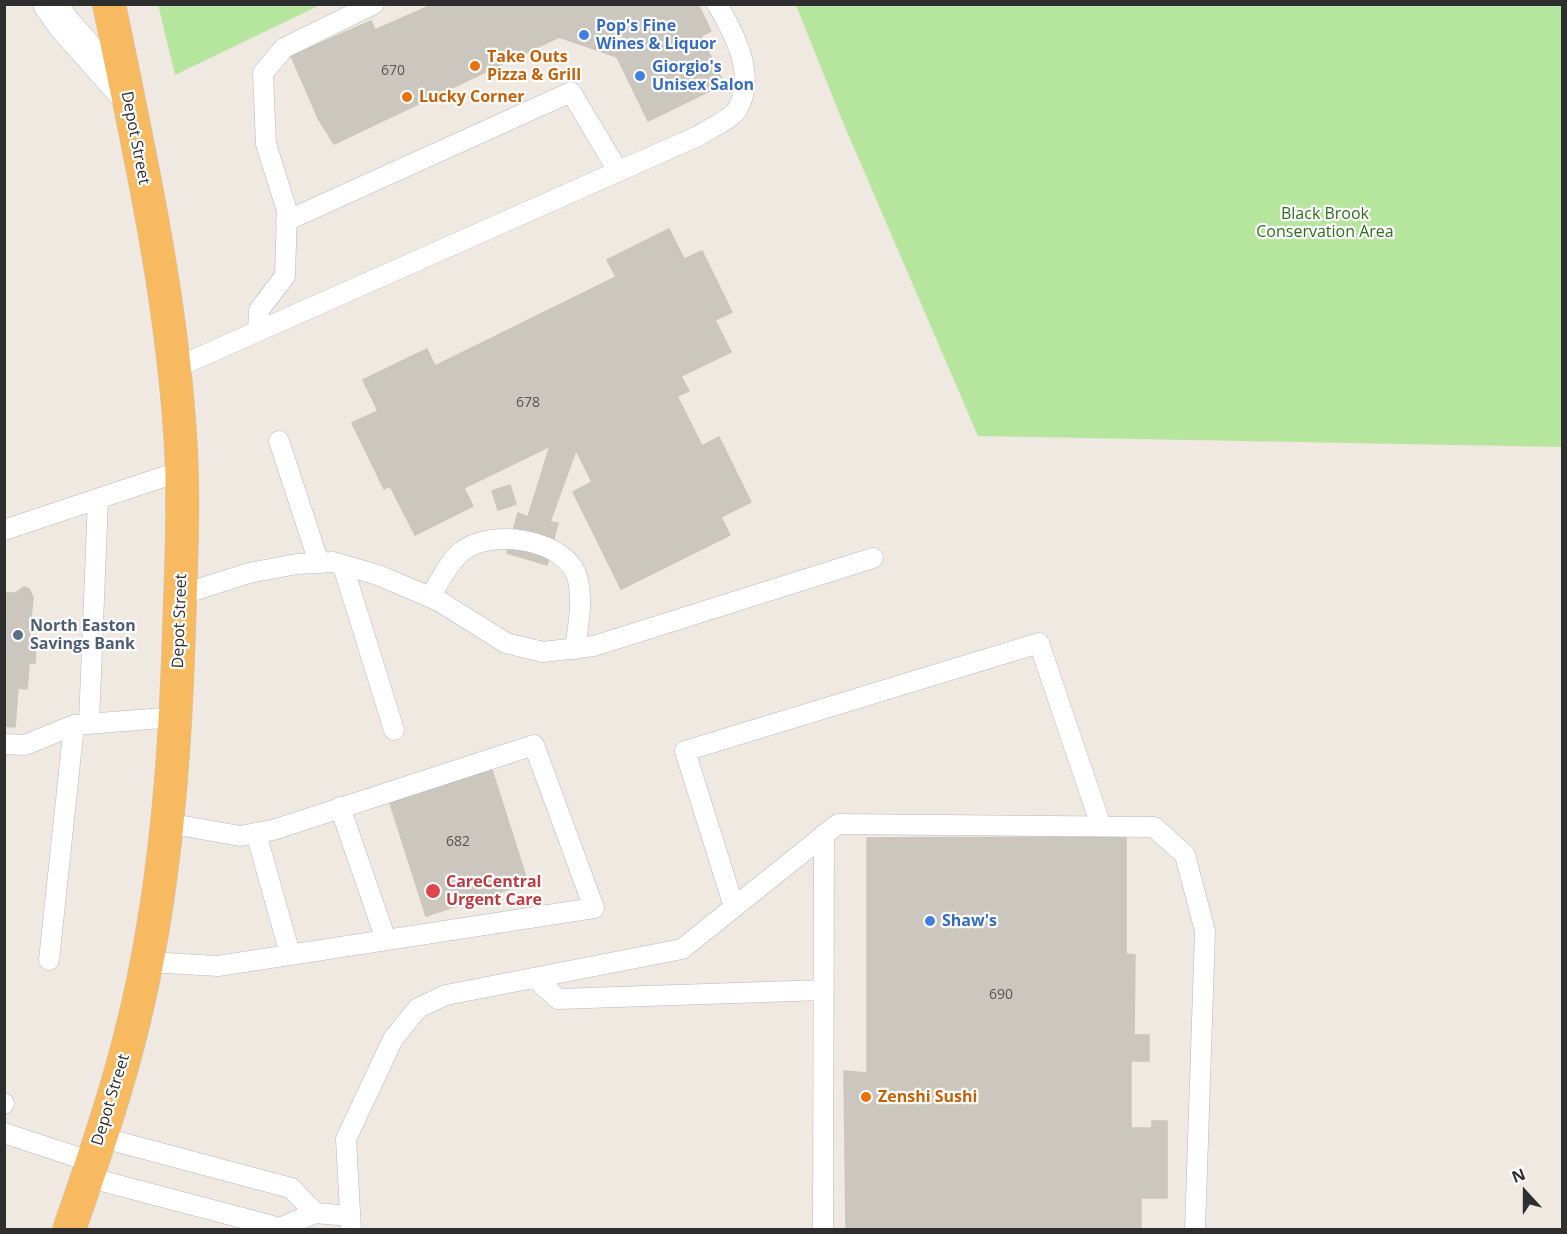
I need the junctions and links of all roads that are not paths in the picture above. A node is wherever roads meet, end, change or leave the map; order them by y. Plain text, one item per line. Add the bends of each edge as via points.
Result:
1 (50, 4) edge
2 (109, 4) edge
3 (374, 4) edge
4 (717, 4) edge
5 (127, 95) junction
6 (618, 171) junction
7 (286, 220) junction
8 (258, 331) junction
9 (173, 369) junction
10 (279, 441) dead end
11 (182, 471) junction
12 (98, 500) junction
13 (4, 530) edge
14 (873, 558) dead end
15 (319, 563) junction
16 (344, 566) junction
17 (180, 595) junction
18 (430, 597) junction
19 (575, 648) junction
20 (176, 717) junction
21 (81, 724) junction
22 (394, 730) dead end
23 (4, 744) edge
24 (340, 807) junction
25 (167, 823) junction
26 (1101, 826) junction
27 (256, 833) junction
28 (824, 834) junction
29 (734, 907) junction
30 (386, 940) junction
31 (290, 954) junction
32 (49, 960) dead end
33 (147, 962) junction
34 (534, 978) junction
35 (824, 990) junction
36 (4, 1133) edge
37 (93, 1159) junction
38 (315, 1213) junction
39 (350, 1223) edge
40 (69, 1230) edge
41 (823, 1230) edge
42 (1196, 1230) edge

1 - 5 street
2 - 5 highway, Depot Street
3 - 7 lane via 284,48 263,73 266,144 287,211
4 - 6 lane via 734,33 746,82 736,111 698,136
5 - 9 highway, Depot Street
6 - 7 lane via 571,92
6 - 8 lane
7 - 8 lane via 285,276 259,310
8 - 9 lane
9 - 11 highway, Depot Street
10 - 15 lane
11 - 12 lane
11 - 17 highway, Depot Street
12 - 13 lane
12 - 21 lane
14 - 19 lane via 594,646
15 - 16 lane
15 - 17 lane via 249,573
16 - 18 lane via 378,575
16 - 22 lane
17 - 20 highway, Depot Street
18 - 19 lane via 506,643 543,652
18 - 19 lane via 461,551 483,540 515,538 554,550 571,563 578,579 580,607
20 - 21 lane
20 - 25 highway, Depot Street
21 - 23 lane via 25,745
21 - 32 lane
24 - 27 lane
24 - 30 lane
24 - 30 lane via 534,745 594,908
25 - 27 lane via 240,836
25 - 33 highway, Depot Street
26 - 28 lane via 838,824
26 - 29 lane via 1039,643 685,752
26 - 42 lane via 1154,827 1185,855 1205,931
27 - 31 lane
28 - 29 lane
28 - 35 lane
29 - 34 lane via 682,949
30 - 31 lane
31 - 33 lane via 218,966
33 - 37 highway, Depot Street via 135,1020
34 - 35 lane via 558,999
34 - 39 lane via 446,995 418,1008 393,1039 346,1139
35 - 41 lane
36 - 37 lane
37 - 38 lane via 291,1188
37 - 38 lane via 280,1228
37 - 40 highway, Depot Street
38 - 39 lane

